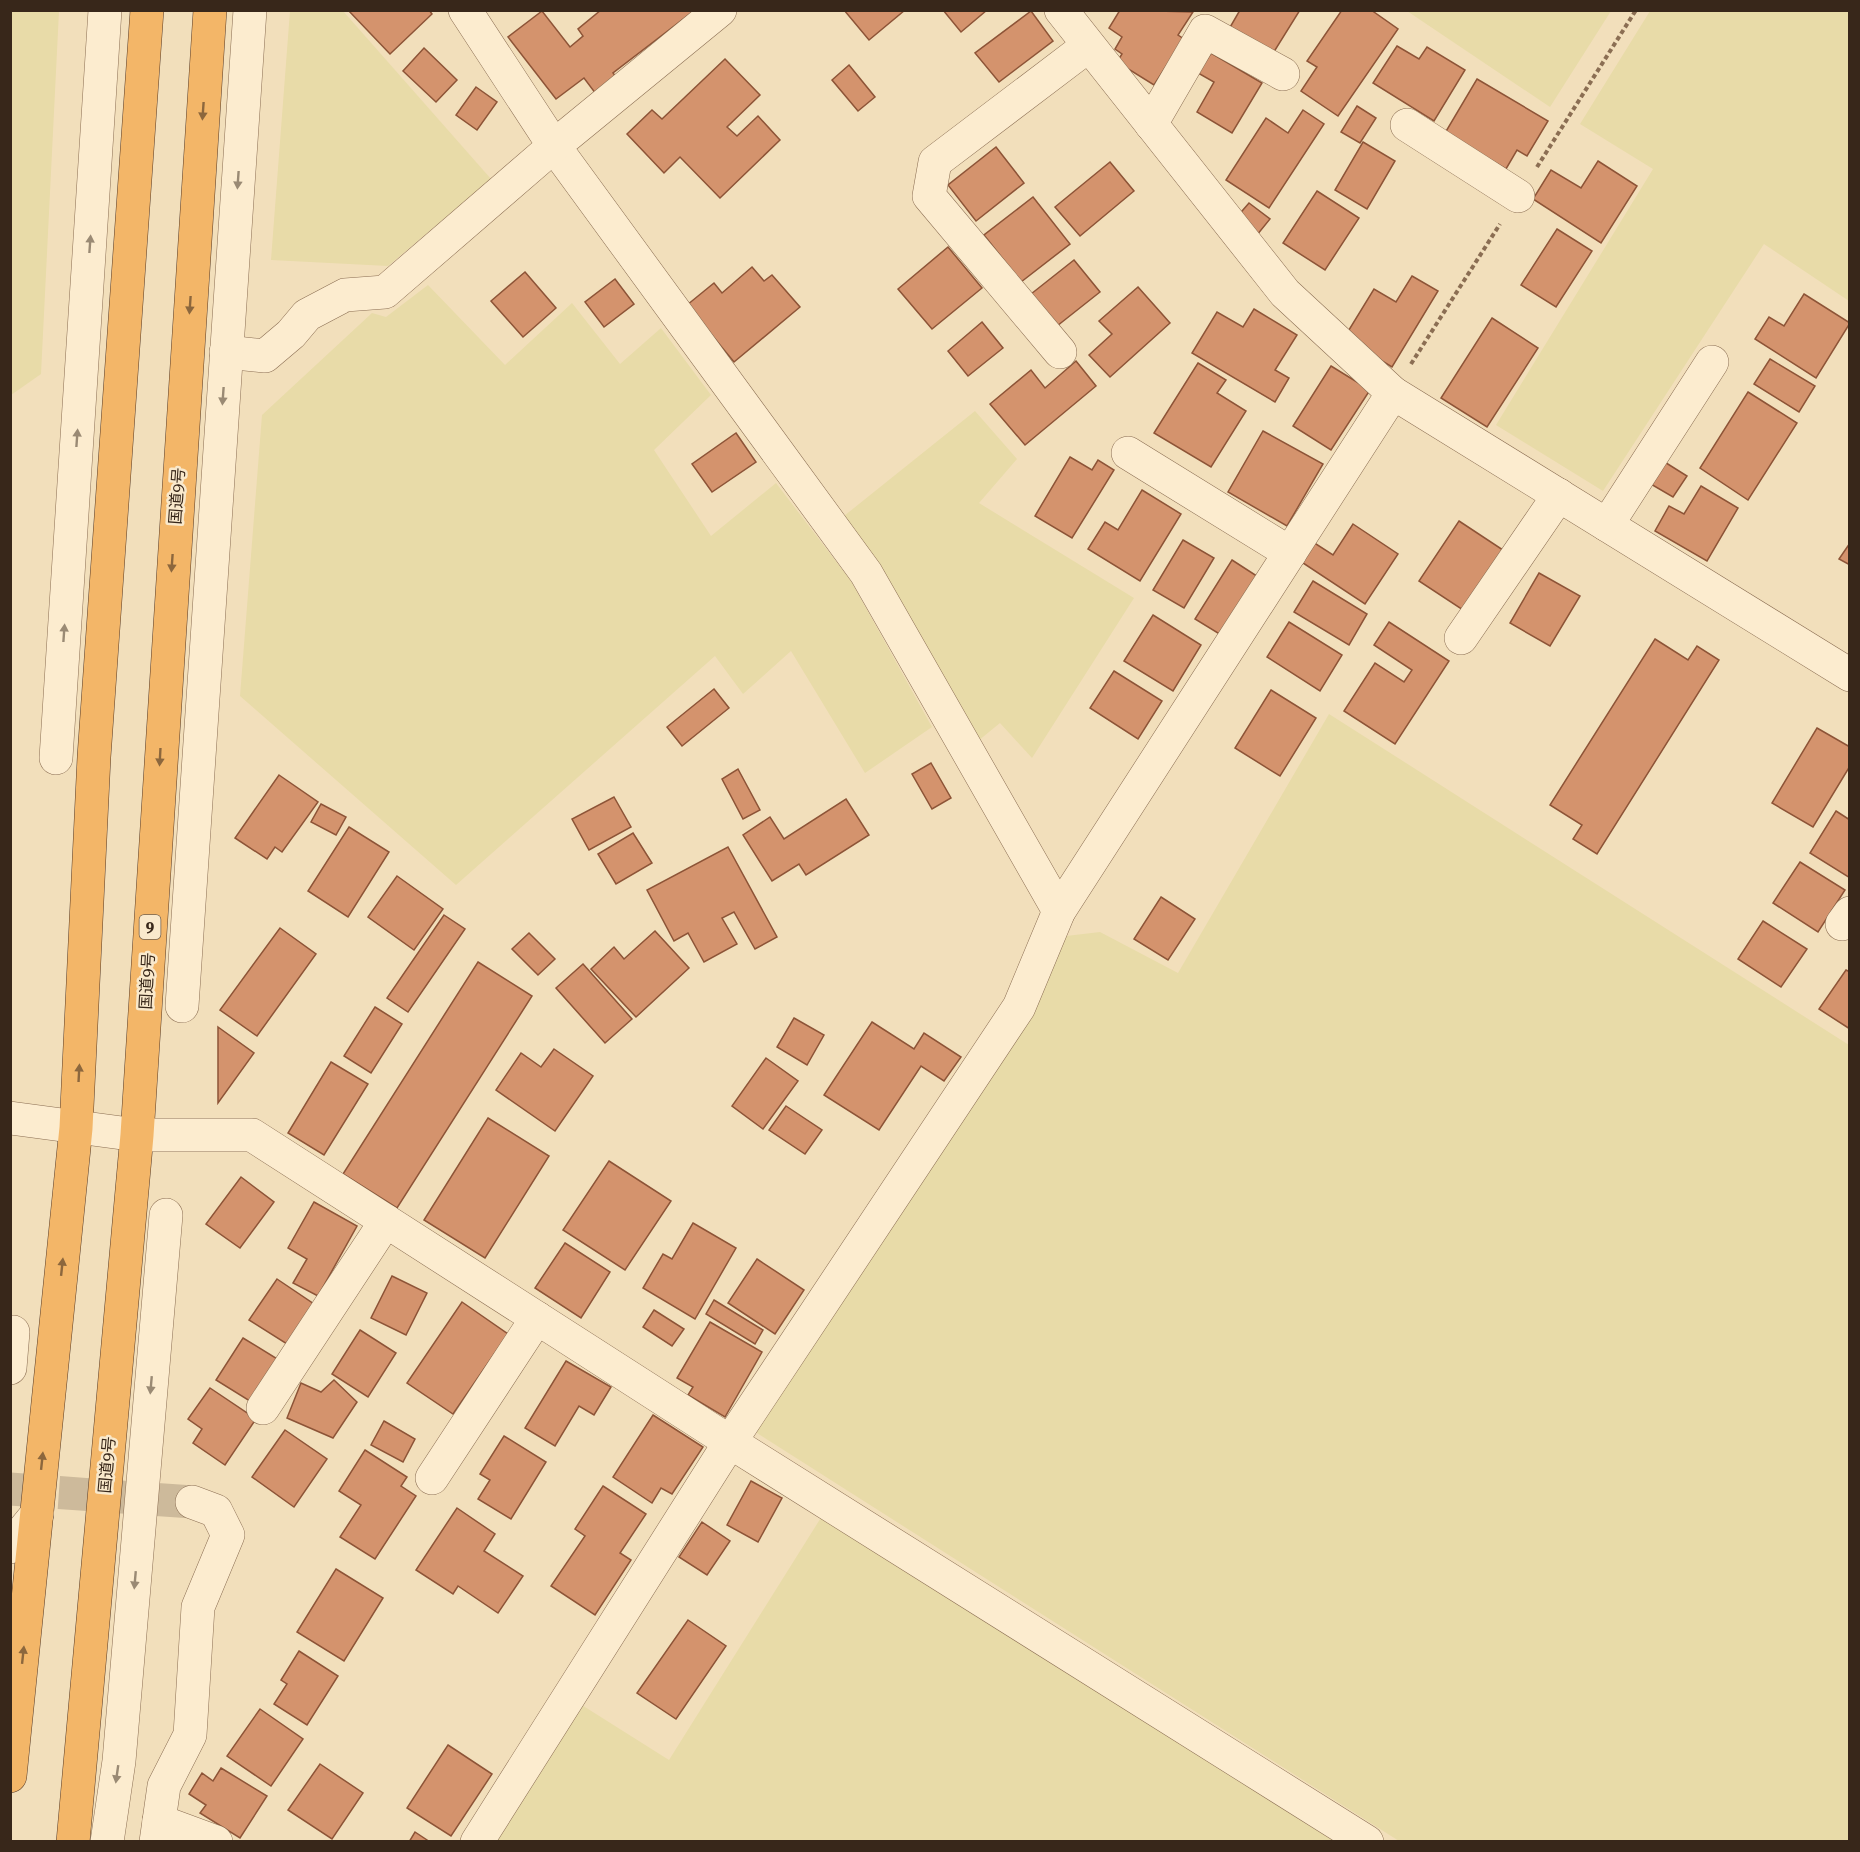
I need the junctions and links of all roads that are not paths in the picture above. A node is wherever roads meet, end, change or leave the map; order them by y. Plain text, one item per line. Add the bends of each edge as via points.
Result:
1 (105, 10) edge
2 (147, 10) edge
3 (210, 10) edge
4 (250, 10) edge
5 (465, 10) edge
6 (720, 10) edge
7 (1061, 10) edge
8 (1088, 46) junction
9 (207, 48) junction
10 (143, 63) junction
11 (1283, 74) dead end
12 (242, 122) junction
13 (1151, 124) junction
14 (1407, 125) dead end
15 (97, 130) junction
16 (554, 147) junction
17 (1518, 196) dead end
18 (226, 352) junction
19 (1060, 352) dead end
20 (1712, 362) dead end
21 (1393, 393) junction
22 (1128, 453) dead end
23 (1559, 495) junction
24 (1606, 525) junction
25 (1290, 553) junction
26 (208, 616) junction
27 (1461, 638) dead end
28 (165, 670) junction
29 (1850, 675) edge
30 (60, 691) junction
31 (94, 757) junction
32 (56, 758) dead end
33 (1059, 911) junction
34 (182, 1006) dead end
35 (10, 1118) edge
36 (76, 1128) junction
37 (137, 1135) junction
38 (166, 1215) dead end
39 (386, 1221) junction
40 (124, 1276) junction
41 (537, 1318) junction
42 (156, 1327) junction
43 (13, 1332) dead end
44 (10, 1368) edge
45 (263, 1408) dead end
46 (730, 1442) junction
47 (432, 1478) dead end
48 (192, 1502) tunnel mouth
49 (37, 1515) junction
50 (10, 1547) edge
51 (10, 1776) edge
52 (158, 1831) edge
53 (73, 1842) edge
54 (107, 1842) edge
55 (216, 1842) edge
56 (477, 1842) edge
57 (1367, 1842) edge

1 - 15 street
2 - 10 highway
3 - 9 highway, 国道9号 / 9
4 - 12 street
5 - 16 street
6 - 16 street
7 - 8 street
8 - 13 street
8 - 19 street via 935,162 929,196
9 - 12 street
9 -> 28 highway, 国道9号 / 9
10 - 15 street
10 - 31 highway
11 - 13 street via 1205,32
12 -> 18 street
13 - 21 street via 1285,293
14 - 17 street
30 -> 15 street
16 - 18 street via 385,292 345,295 307,315 265,356
16 - 33 street via 866,573
18 -> 26 street
20 - 24 street
21 - 23 street
21 - 25 street
22 - 25 street
23 - 24 street
23 - 27 street
24 - 29 street
25 - 33 street
26 - 28 street
26 - 34 street
28 -> 37 highway, 国道9号 / 9
30 - 31 street
30 - 32 street
36 -> 31 highway
33 - 46 street via 1019,1006
35 - 36 street
36 - 37 street
49 -> 36 highway
37 - 39 street via 252,1135
37 - 40 highway, 国道9号 / 9
38 - 42 street
39 - 41 street
39 - 45 street
40 - 42 street
40 - 53 highway, 国道9号 / 9
41 - 46 street
41 - 47 street
42 -> 54 street via 119,1761
43 - 44 street
46 - 56 street
46 - 57 street
48 - 52 street via 216,1511 228,1534 198,1607 190,1735 164,1786
49 - 50 street
51 -> 49 highway
52 - 55 street

